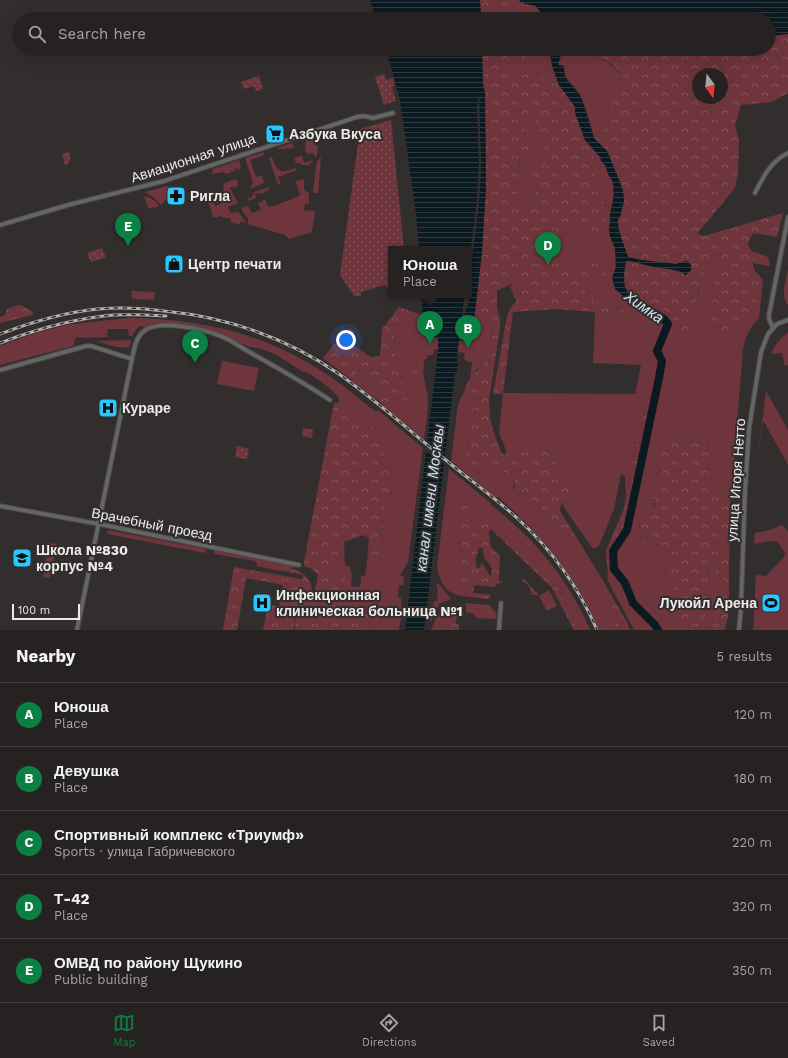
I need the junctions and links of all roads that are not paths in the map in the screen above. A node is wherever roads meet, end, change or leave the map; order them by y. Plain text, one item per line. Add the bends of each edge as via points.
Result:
1 (393, 113) dead end
2 (788, 153) edge
3 (756, 193) dead end
4 (788, 217) edge
5 (0, 226) edge
6 (788, 320) edge
7 (773, 328) junction
8 (132, 358) junction
9 (0, 370) edge
10 (330, 400) dead end
11 (0, 506) edge
12 (99, 524) junction
13 (299, 565) dead end
14 (501, 602) dead end
15 (77, 630) edge
16 (499, 630) edge
17 (739, 630) edge

1 - 5 street, Авиационная улица via 373,118 357,117 164,181 68,204
2 - 3 street via 770,167
4 - 7 street via 769,315
6 - 7 street
7 - 17 street, улица Игоря Нетто via 761,352 749,429
8 - 9 street via 86,346
8 - 10 street via 137,340 147,329 172,326 203,331 219,336 295,377
8 - 12 street
11 - 12 street, Врачебный проезд
12 - 13 street, Врачебный проезд
12 - 15 street
14 - 16 street

